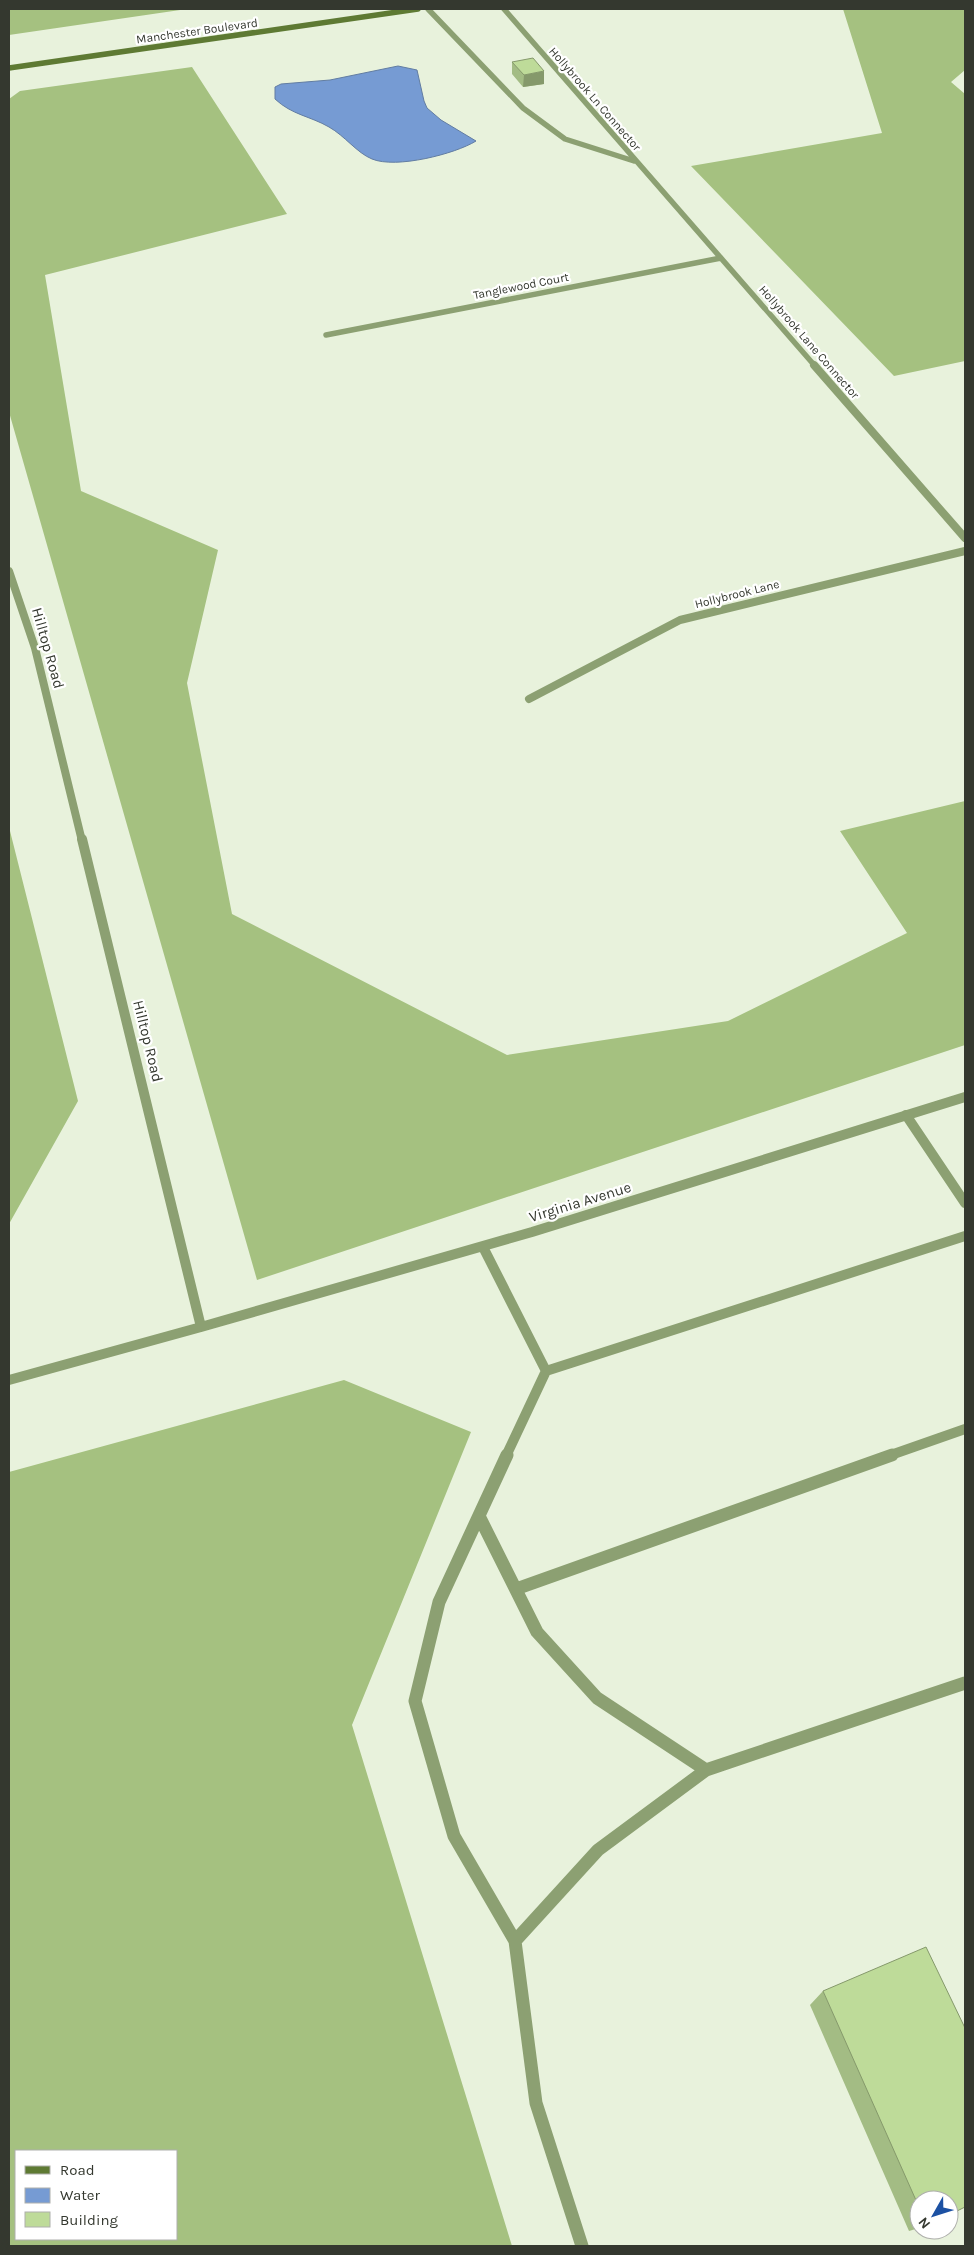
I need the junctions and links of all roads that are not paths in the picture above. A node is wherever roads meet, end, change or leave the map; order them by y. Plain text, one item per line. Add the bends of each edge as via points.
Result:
1 (418, 9) edge
2 (428, 9) edge
3 (504, 9) edge
4 (9, 68) edge
5 (635, 161) junction
6 (721, 258) junction
7 (326, 335) dead end
8 (965, 538) edge
9 (965, 551) edge
10 (9, 571) edge
11 (529, 699) dead end
12 (965, 1097) edge
13 (906, 1116) junction
14 (965, 1203) edge
15 (965, 1236) edge
16 (483, 1247) junction
17 (202, 1327) junction
18 (546, 1371) junction
19 (9, 1380) edge
20 (965, 1429) edge
21 (479, 1516) junction
22 (516, 1590) junction
23 (965, 1683) edge
24 (706, 1770) junction
25 (515, 1941) junction
26 (582, 2246) edge

1 - 4 street, Manchester Boulevard
2 - 5 street, Hollybrook Ln Connector via 523,108 565,139
3 - 5 street, Hollybrook Ln Connector
5 - 6 street, Hollybrook Lane Connector
6 - 7 street, Tanglewood Court
6 - 8 street, Hollybrook Lane Connector
9 - 11 street, Hollybrook Lane via 680,620
10 - 17 street, Hilltop Road via 37,658
12 - 13 street, Virginia Avenue
13 - 14 street
13 - 16 street, Virginia Avenue
15 - 18 street
16 - 17 street, Virginia Avenue
16 - 18 street
17 - 19 street
18 - 21 street
20 - 22 street
21 - 22 street
21 - 25 street via 439,1602 416,1701 454,1836
22 - 24 street via 537,1632 597,1698
23 - 24 street
24 - 25 street via 598,1850
25 - 26 street via 536,2103

